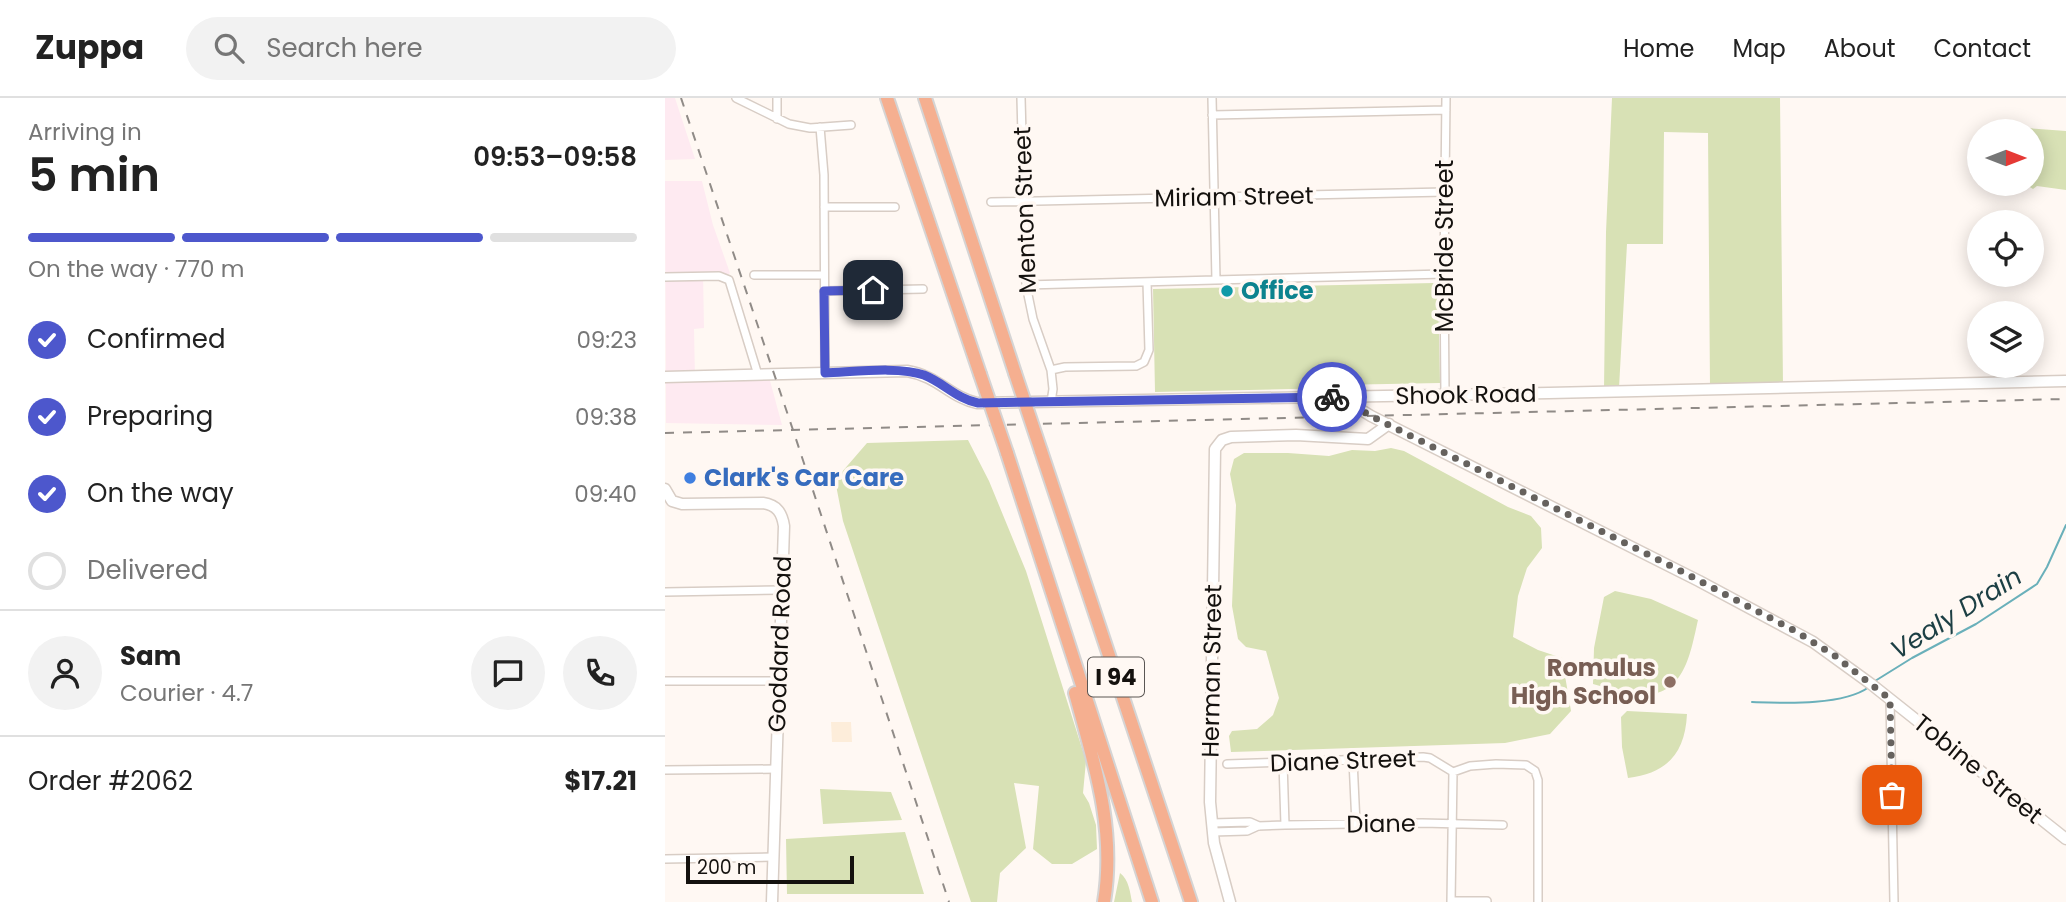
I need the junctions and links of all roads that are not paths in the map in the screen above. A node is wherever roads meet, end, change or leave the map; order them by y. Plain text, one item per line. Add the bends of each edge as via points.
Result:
1 (736, 98) edge
2 (777, 98) edge
3 (887, 98) edge
4 (926, 98) edge
5 (1021, 98) edge
6 (1212, 98) edge
7 (1446, 98) edge
8 (1446, 110) junction
9 (1212, 115) junction
10 (777, 119) junction
11 (851, 125) dead end
12 (820, 127) junction
13 (1445, 192) junction
14 (1214, 198) junction
15 (991, 202) dead end
16 (1024, 202) junction
17 (824, 207) junction
18 (895, 207) dead end
19 (1444, 274) junction
20 (754, 275) dead end
21 (824, 275) junction
22 (665, 277) edge
23 (1216, 280) junction
24 (1147, 282) junction
25 (1026, 285) junction
26 (923, 289) dead end
27 (824, 291) junction
28 (1051, 370) junction
29 (825, 373) junction
30 (758, 375) junction
31 (665, 377) edge
32 (2066, 381) edge
33 (1445, 394) junction
34 (1339, 397) junction
35 (1051, 402) junction
36 (1389, 424) junction
37 (1007, 453) junction
38 (665, 489) edge
39 (675, 503) junction
40 (665, 508) edge
41 (782, 590) junction
42 (665, 592) edge
43 (665, 681) edge
44 (779, 681) junction
45 (1890, 699) junction
46 (1353, 760) junction
47 (1283, 762) junction
48 (1227, 764) dead end
49 (776, 769) junction
50 (665, 770) edge
51 (1453, 772) junction
52 (1356, 824) junction
53 (1453, 824) junction
54 (1285, 825) junction
55 (1503, 825) dead end
56 (1212, 827) junction
57 (2066, 839) edge
58 (1170, 842) junction
59 (774, 857) junction
60 (665, 859) edge
61 (1451, 901) edge
62 (1487, 901) edge
63 (772, 902) edge
64 (1104, 902) edge
65 (1152, 902) edge
66 (1191, 902) edge
67 (1198, 902) edge
68 (1230, 902) edge
69 (1538, 902) edge
70 (1894, 902) edge

1 - 10 street
2 - 10 street
3 - 37 highway, I 94, bridge
4 - 58 highway, I 94, bridge
5 - 16 street, Menton Street
6 - 9 street
7 - 8 street, McBride Street
8 - 9 street
8 - 13 street, McBride Street
9 - 14 street
10 - 12 street
11 - 12 street
12 - 17 street
13 - 14 street, Miriam Street
13 - 19 street, McBride Street
14 - 16 street, Miriam Street
14 - 23 street
15 - 16 street, Miriam Street
16 - 25 street, Menton Street
17 - 18 street
17 - 21 street
19 - 23 street
19 - 33 street, McBride Street
20 - 21 street
21 - 27 street
22 - 30 street via 719,276 729,280
23 - 24 street
24 - 25 street
24 - 28 street via 1149,350 1145,361 1136,366
25 - 28 street, Menton Street
26 - 27 street
27 - 29 street
28 - 35 street, Menton Street
29 - 30 street, Shook Road
29 - 35 street, Shook Road via 907,371 978,403
30 - 31 street, Shook Road
32 - 33 street, Shook Road
33 - 34 street, Shook Road
34 - 35 street, Shook Road
34 - 36 street, Tobine Street
36 - 45 street, Tobine Street via 1797,632
36 - 56 street, Herman Street via 1368,439 1231,437 1215,449
37 - 64 highway via 1003,459 1056,620 1101,789 1108,856
37 - 65 highway, I 94
38 - 39 street
39 - 40 street
39 - 41 street, Goddard Road via 763,503 777,509 784,526
41 - 42 street
41 - 44 street, Goddard Road
43 - 44 street
44 - 49 street, Goddard Road
45 - 57 street, Tobine Street
45 - 70 street
46 - 47 street, Diane Street
46 - 51 street, Diane Street via 1423,757
46 - 52 street
47 - 48 street, Diane Street
47 - 54 street
49 - 50 street
49 - 59 street, Goddard Road
51 - 53 street
51 - 69 street, Diane Street via 1466,766 1496,764 1526,765 1535,771
52 - 53 street, Diane
52 - 54 street, Diane
53 - 55 street, Diane
53 - 61 street
54 - 56 street, Diane via 1247,831
56 - 68 street, Herman Street
58 - 66 highway, I 94
58 - 67 highway
59 - 60 street
59 - 63 street, Goddard Road
61 - 62 street

